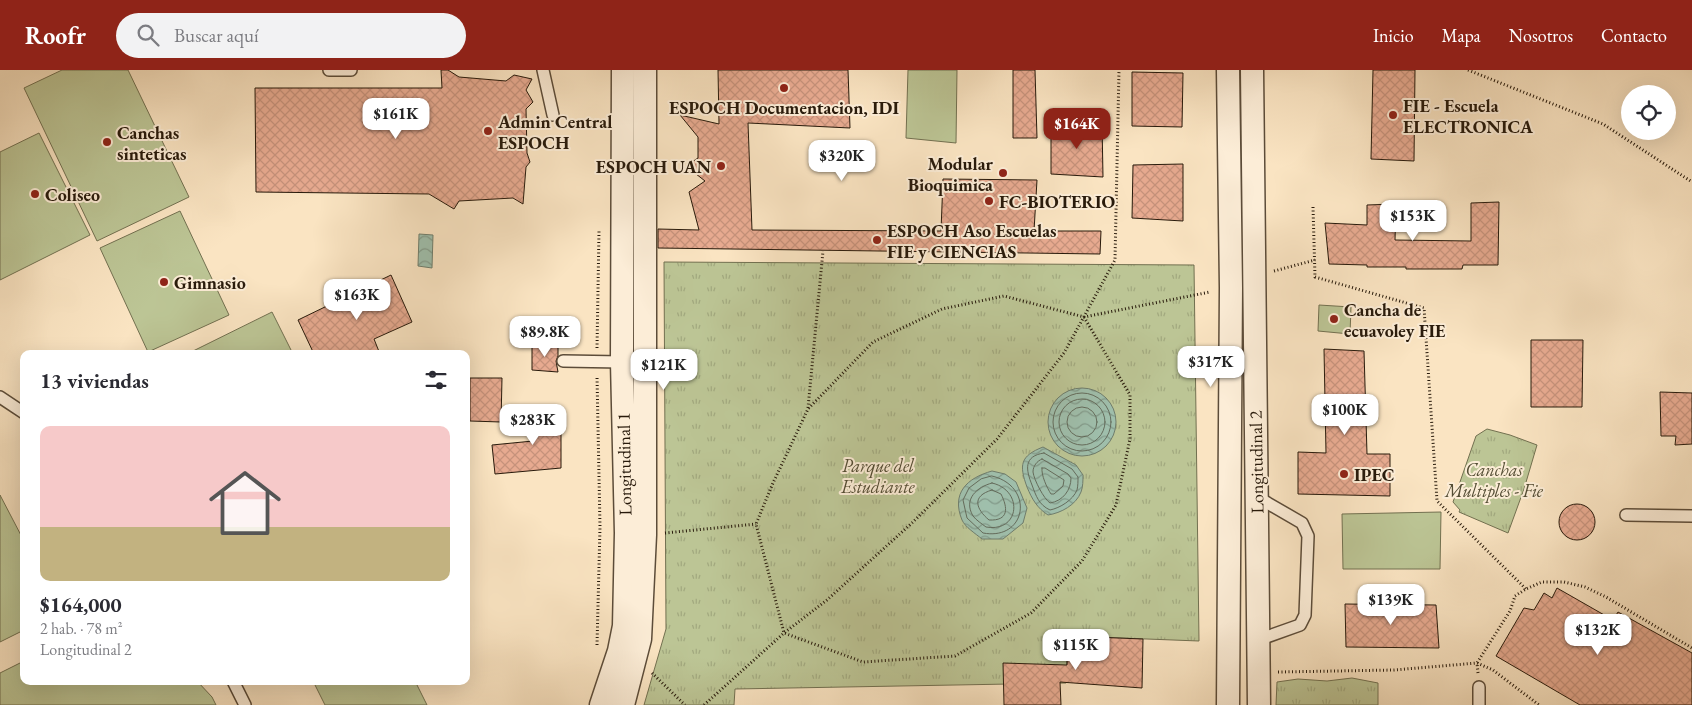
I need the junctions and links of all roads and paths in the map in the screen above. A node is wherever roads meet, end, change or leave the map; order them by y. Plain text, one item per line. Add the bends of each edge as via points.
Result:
1 (329, 70) edge
2 (351, 70) edge
3 (543, 70) edge
4 (622, 70) edge
5 (645, 70) edge
6 (1119, 70) edge
7 (1228, 70) edge
8 (1252, 70) edge
9 (1468, 70) edge
10 (553, 115) dead end
11 (1692, 182) edge
12 (1253, 202) junction
13 (1230, 204) junction
14 (1313, 207) dead end
15 (599, 226) dead end
16 (823, 251) dead end
17 (1314, 260) junction
18 (1254, 277) junction
19 (1231, 288) junction
20 (1084, 317) junction
21 (563, 361) dead end
22 (597, 362) junction
23 (622, 362) junction
24 (0, 397) edge
25 (808, 409) junction
26 (20, 410) edge
27 (1256, 497) junction
28 (1626, 515) dead end
29 (1692, 516) edge
30 (756, 524) junction
31 (645, 534) junction
32 (1526, 589) junction
33 (784, 633) junction
34 (1258, 640) junction
35 (597, 646) dead end
36 (1692, 648) edge
37 (636, 657) junction
38 (1478, 663) junction
39 (1274, 672) dead end
40 (235, 685) edge
41 (1479, 687) joint
42 (245, 705) edge
43 (601, 705) edge
44 (623, 705) edge
45 (685, 705) edge
46 (704, 705) edge
47 (1228, 705) edge
48 (1259, 705) edge
49 (1479, 705) edge
50 (1539, 705) edge

1 - 2 lane
3 - 10 lane
4 - 23 street, Longitudinal 1
5 - 31 street, Longitudinal 1
6 - 20 path via 1115,260
7 - 13 street, Longitudinal 2
8 - 12 street, Longitudinal 2
9 - 11 path via 1603,124
12 - 13 street
12 - 18 street, Longitudinal 2
13 - 19 street, Longitudinal 2
14 - 17 path
15 - 22 path
16 - 25 path
17 - 18 path
17 - 32 path via 1315,277 1424,308 1438,501
18 - 27 street, Longitudinal 2
19 - 20 path
19 - 47 street, Longitudinal 2
20 - 25 path via 1004,296 942,309 873,342
20 - 33 path via 1064,353 996,439 913,522 827,600
20 - 33 path via 1130,395 1130,439 1116,505 1082,562 1031,613 955,656 863,662
21 - 22 lane
22 - 23 lane
22 - 35 path via 600,527
23 - 43 street, Longitudinal 1 via 626,534 624,626 620,651
24 - 26 lane
25 - 30 path
27 - 34 street, Longitudinal 2
27 - 34 lane via 1302,523 1308,536 1304,615 1300,625
28 - 29 lane
30 - 31 path
30 - 33 path
31 - 37 street, Longitudinal 1 via 640,638
32 - 36 path via 1542,582 1586,587
32 - 38 path via 1515,596 1510,611
33 - 46 path
34 - 48 street, Longitudinal 2
37 - 44 street, Longitudinal 1
37 - 45 path
38 - 39 path via 1394,670
38 - 41 path
38 - 50 path via 1493,670
40 - 42 lane
41 - 49 lane

